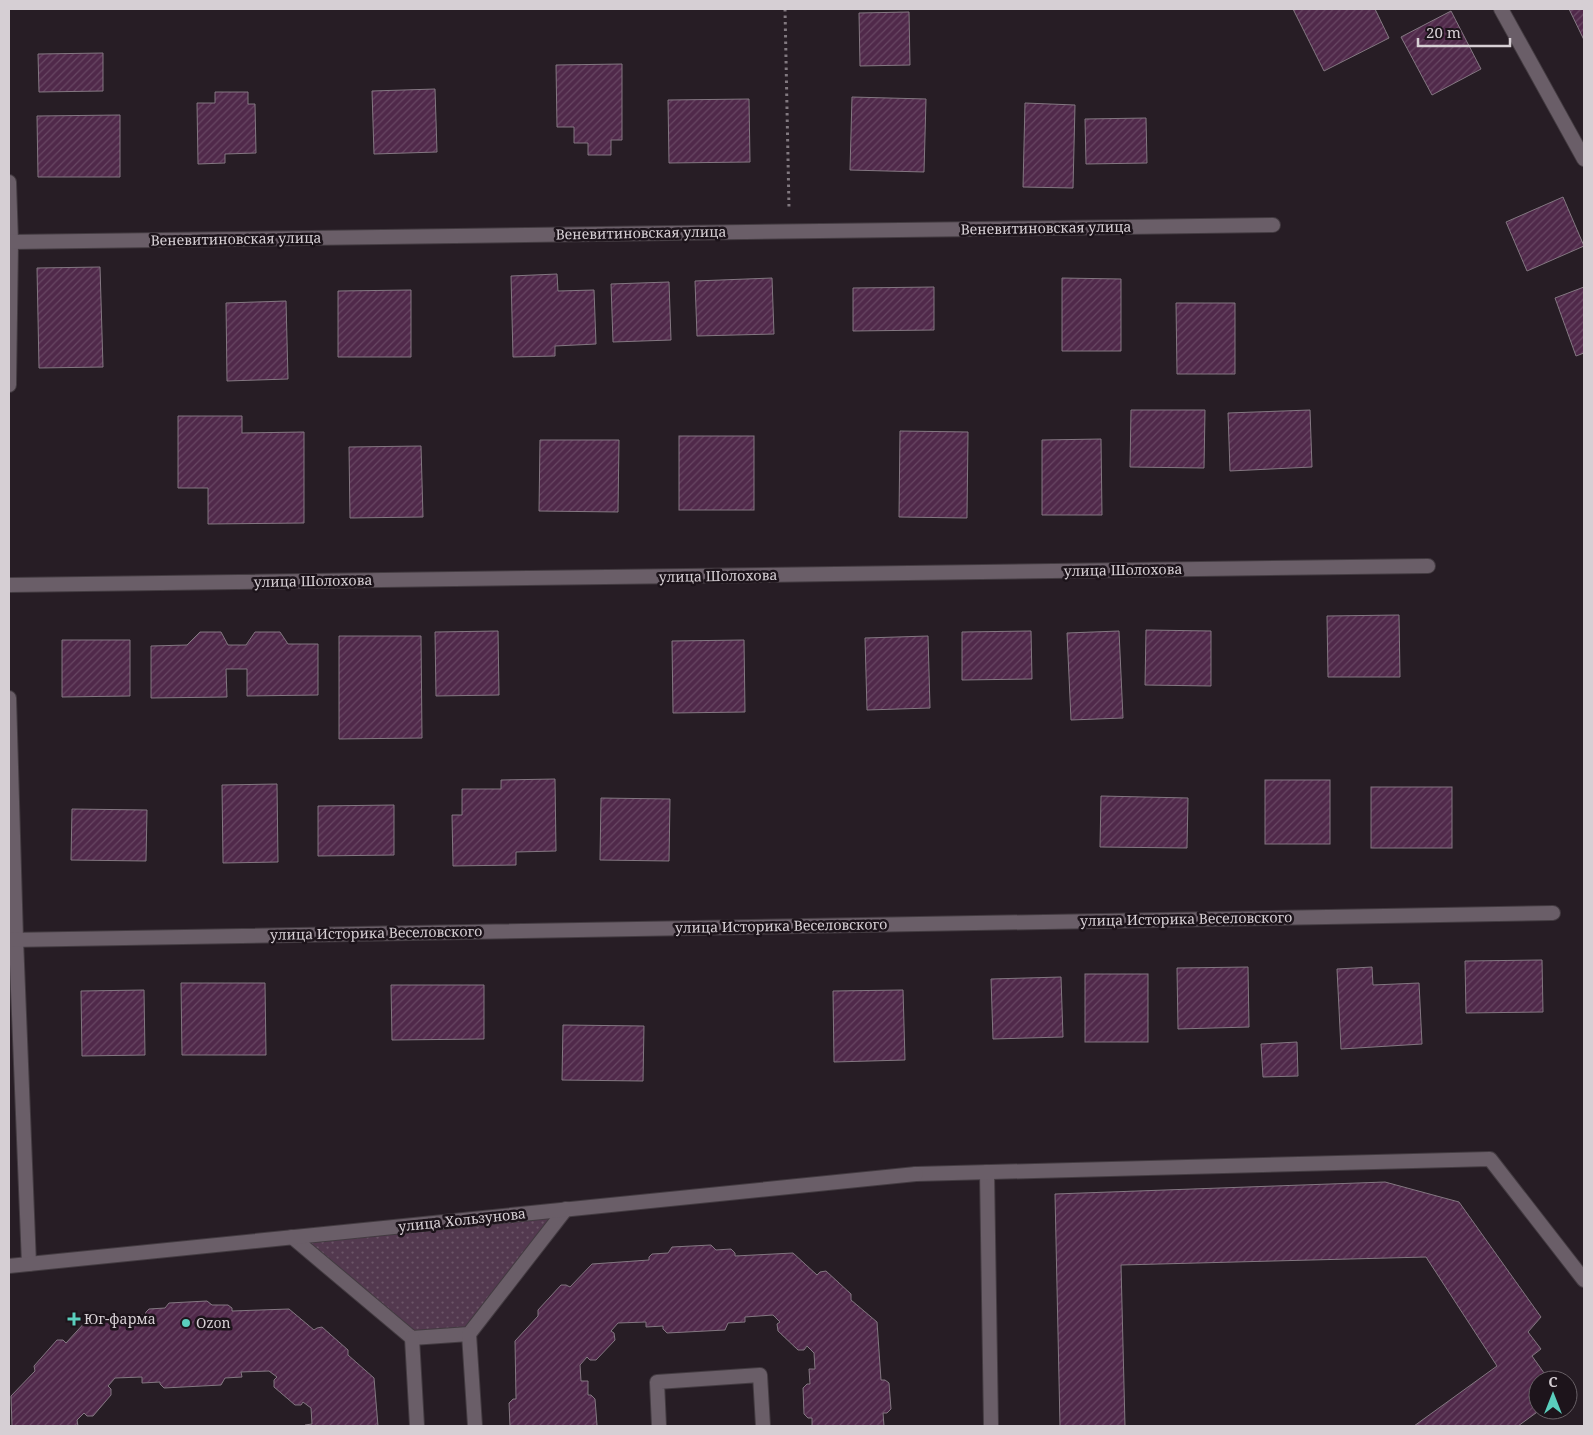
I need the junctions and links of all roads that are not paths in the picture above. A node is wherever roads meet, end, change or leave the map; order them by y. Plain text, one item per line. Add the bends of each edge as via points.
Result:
1 (1500, 9) edge
2 (1584, 159) edge
3 (9, 182) edge
4 (1274, 225) dead end
5 (10, 242) edge
6 (9, 385) edge
7 (1428, 566) dead end
8 (9, 585) edge
9 (9, 698) edge
10 (1553, 913) dead end
11 (12, 939) edge
12 (986, 1172) junction
13 (566, 1209) junction
14 (292, 1237) junction
15 (29, 1264) junction
16 (9, 1266) edge
17 (1584, 1280) edge
18 (469, 1334) junction
19 (412, 1338) junction
20 (417, 1426) edge
21 (475, 1426) edge
22 (659, 1426) edge
23 (763, 1426) edge
24 (991, 1426) edge

1 - 2 street
3 - 5 street
4 - 5 street, Веневитиновская улица
5 - 6 street
7 - 8 street, улица Шолохова
9 - 11 street
10 - 11 street, улица Историка Веселовского
11 - 15 street
12 - 13 street, улица Хользунова via 916,1174
12 - 17 street, улица Хользунова via 1490,1159
12 - 24 street
13 - 14 street, улица Хользунова
13 - 18 street
14 - 15 street, улица Хользунова
14 - 19 street
15 - 16 street, улица Хользунова
18 - 19 street
18 - 21 street
19 - 20 street
22 - 23 street via 657,1382 760,1375

